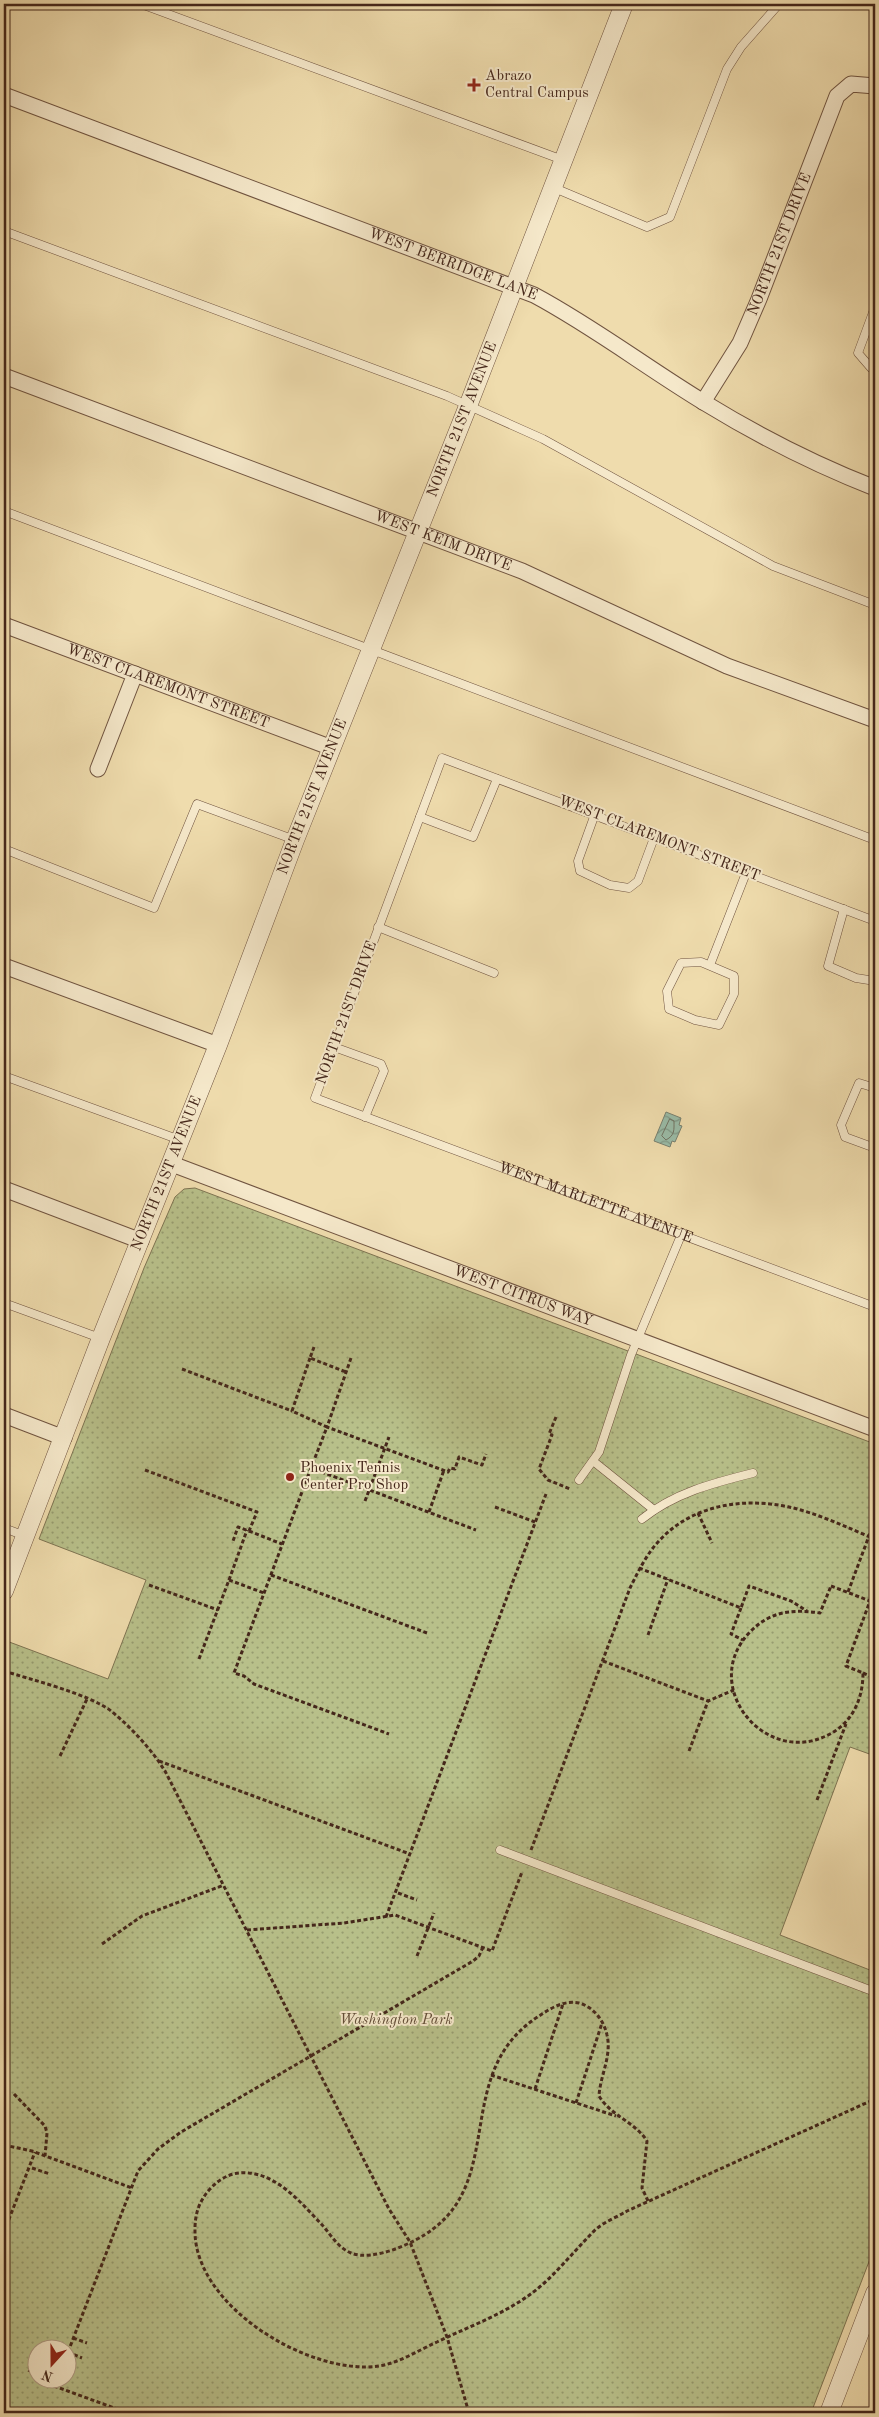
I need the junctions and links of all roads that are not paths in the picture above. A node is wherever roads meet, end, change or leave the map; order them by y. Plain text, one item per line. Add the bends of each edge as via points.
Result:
1 (141, 4) edge
2 (624, 4) edge
3 (779, 4) edge
4 (875, 86) edge
5 (4, 95) edge
6 (563, 160) junction
7 (552, 187) junction
8 (4, 231) edge
9 (513, 286) junction
10 (875, 307) edge
11 (875, 370) edge
12 (4, 376) edge
13 (703, 402) junction
14 (468, 406) junction
15 (875, 488) edge
16 (4, 511) edge
17 (418, 532) junction
18 (875, 605) edge
19 (4, 624) edge
20 (371, 649) junction
21 (135, 674) junction
22 (875, 720) edge
23 (332, 748) junction
24 (442, 758) joint
25 (98, 769) dead end
26 (497, 779) junction
27 (594, 814) junction
28 (420, 817) junction
29 (654, 838) junction
30 (295, 840) junction
31 (875, 840) edge
32 (4, 849) edge
33 (746, 873) junction
34 (844, 909) junction
35 (875, 921) edge
36 (378, 927) junction
37 (710, 965) junction
38 (4, 966) edge
39 (494, 973) dead end
40 (875, 981) edge
41 (218, 1044) junction
42 (334, 1047) junction
43 (4, 1076) edge
44 (875, 1088) edge
45 (315, 1098) joint
46 (365, 1116) junction
47 (181, 1140) junction
48 (875, 1148) edge
49 (172, 1164) junction
50 (4, 1189) edge
51 (682, 1233) junction
52 (141, 1241) junction
53 (4, 1303) edge
54 (875, 1307) edge
55 (101, 1338) junction
56 (638, 1339) junction
57 (4, 1415) edge
58 (875, 1429) edge
59 (64, 1438) junction
60 (593, 1460) junction
61 (753, 1473) dead end
62 (579, 1480) dead end
63 (654, 1510) junction
64 (642, 1519) dead end
65 (4, 1528) edge
66 (24, 1536) junction
67 (4, 1591) edge
68 (500, 1850) dead end
69 (875, 1992) edge
70 (875, 2293) edge
71 (829, 2413) edge

1 - 6 lane
2 - 6 street, NORTH 21ST AVENUE
3 - 7 lane via 727,68 670,217 647,226
4 - 13 street, NORTH 21ST DRIVE via 851,84 837,96 740,343
5 - 9 street, WEST BERRIDGE LANE
6 - 7 street, NORTH 21ST AVENUE
7 - 9 street, NORTH 21ST AVENUE
8 - 14 lane
9 - 13 street, WEST BERRIDGE LANE via 565,311
9 - 14 street, NORTH 21ST AVENUE
10 - 11 lane via 858,353
12 - 17 street, WEST KEIM DRIVE
13 - 15 street, WEST BERRIDGE LANE via 790,450
14 - 17 street, NORTH 21ST AVENUE
14 - 18 lane via 542,439 773,566
16 - 20 lane
17 - 20 street, NORTH 21ST AVENUE
17 - 22 street, WEST KEIM DRIVE via 522,571 727,666
19 - 21 street, WEST CLAREMONT STREET
20 - 23 street, NORTH 21ST AVENUE
20 - 31 lane
21 - 23 street, WEST CLAREMONT STREET
21 - 25 street
23 - 30 street, NORTH 21ST AVENUE
24 - 26 lane, WEST CLAREMONT STREET
24 - 28 lane, NORTH 21ST DRIVE
26 - 27 lane, WEST CLAREMONT STREET
26 - 28 lane via 473,837
27 - 29 lane, WEST CLAREMONT STREET
27 - 29 lane via 578,861 580,872 610,885 630,888 638,881
28 - 36 lane, NORTH 21ST DRIVE
29 - 33 lane, WEST CLAREMONT STREET
30 - 32 lane via 197,804 154,908
30 - 41 street, NORTH 21ST AVENUE
33 - 34 lane, WEST CLAREMONT STREET
33 - 37 lane
34 - 35 lane, WEST CLAREMONT STREET
34 - 40 lane via 828,966 856,978
36 - 39 lane, NORTH 21ST DRIVE
36 - 42 lane, NORTH 21ST DRIVE
37 - 37 lane via 734,976 734,994 718,1025 669,1009 667,991 680,963
38 - 41 street
41 - 47 street, NORTH 21ST AVENUE
42 - 45 lane, NORTH 21ST DRIVE
42 - 46 lane via 381,1064 384,1071
43 - 47 lane
44 - 48 lane via 859,1084 841,1125 845,1137
45 - 46 lane, WEST MARLETTE AVENUE
46 - 51 lane, WEST MARLETTE AVENUE
47 - 49 street, NORTH 21ST AVENUE
49 - 52 street, NORTH 21ST AVENUE
49 - 56 street, WEST CITRUS WAY
50 - 52 street
51 - 54 lane, WEST MARLETTE AVENUE
51 - 56 lane
52 - 55 street, NORTH 21ST AVENUE
53 - 55 lane
55 - 59 street, NORTH 21ST AVENUE
56 - 58 street, WEST CITRUS WAY
56 - 60 lane via 599,1452
57 - 59 street
59 - 66 street, NORTH 21ST AVENUE
60 - 62 lane
60 - 63 lane
61 - 63 lane via 706,1485
63 - 64 lane
65 - 66 lane
66 - 67 street, NORTH 21ST AVENUE
68 - 69 lane
70 - 71 street

